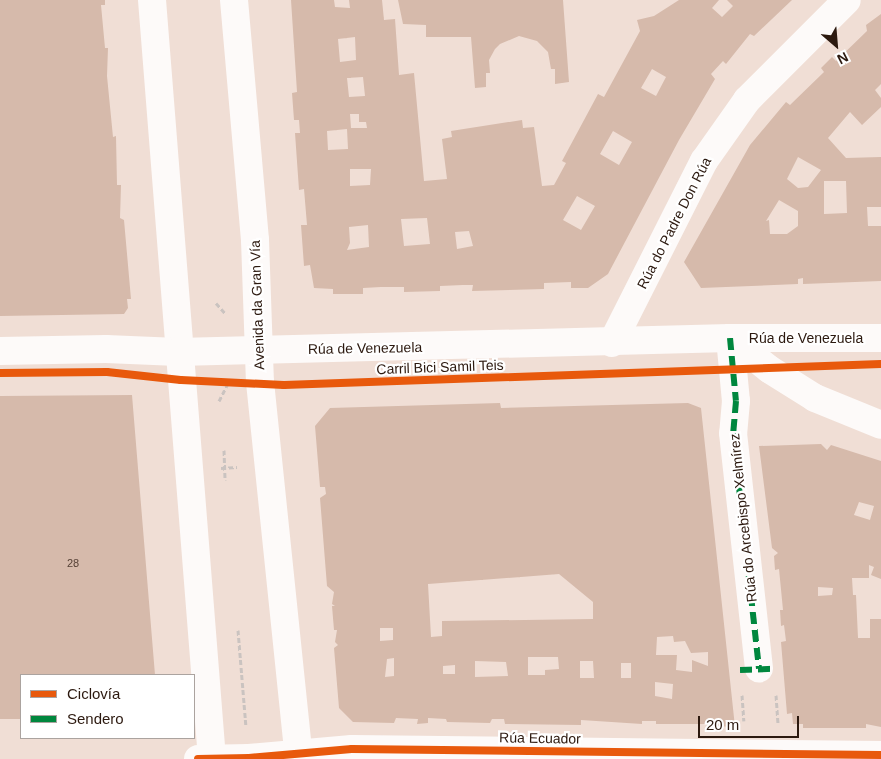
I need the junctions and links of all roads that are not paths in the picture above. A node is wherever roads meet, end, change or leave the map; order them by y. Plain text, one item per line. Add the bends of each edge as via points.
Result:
1 (152, 0) edge
2 (234, 0) edge
3 (847, 0) edge
4 (730, 338) junction
5 (881, 338) edge
6 (612, 343) junction
7 (259, 350) junction
8 (0, 351) edge
9 (178, 352) junction
10 (881, 425) edge
11 (759, 681) road end
12 (881, 755) edge
13 (299, 756) edge
14 (198, 759) edge
15 (212, 759) edge

1 - 9 main road
2 - 7 main road, Avenida da Gran Vía via 255,240
3 - 6 main road, Rúa do Padre Don Rúa via 747,100 704,161
4 - 5 main road, Rúa de Venezuela
4 - 6 main road, Rúa de Venezuela
4 - 10 main road, Rúa de Venezuela via 769,369 815,398
4 - 11 main road, Rúa do Arcebispo Xelmírez via 736,401 733,433
6 - 7 main road, Rúa de Venezuela
7 - 9 main road, Rúa de Venezuela
7 - 13 main road, Avenida da Gran Vía
8 - 9 main road, Rúa de Venezuela via 106,349
9 - 15 main road
12 - 13 main road, Rúa Ecuador via 352,749
13 - 15 main road, Rúa Ecuador
14 - 15 main road, Rúa Ecuador

